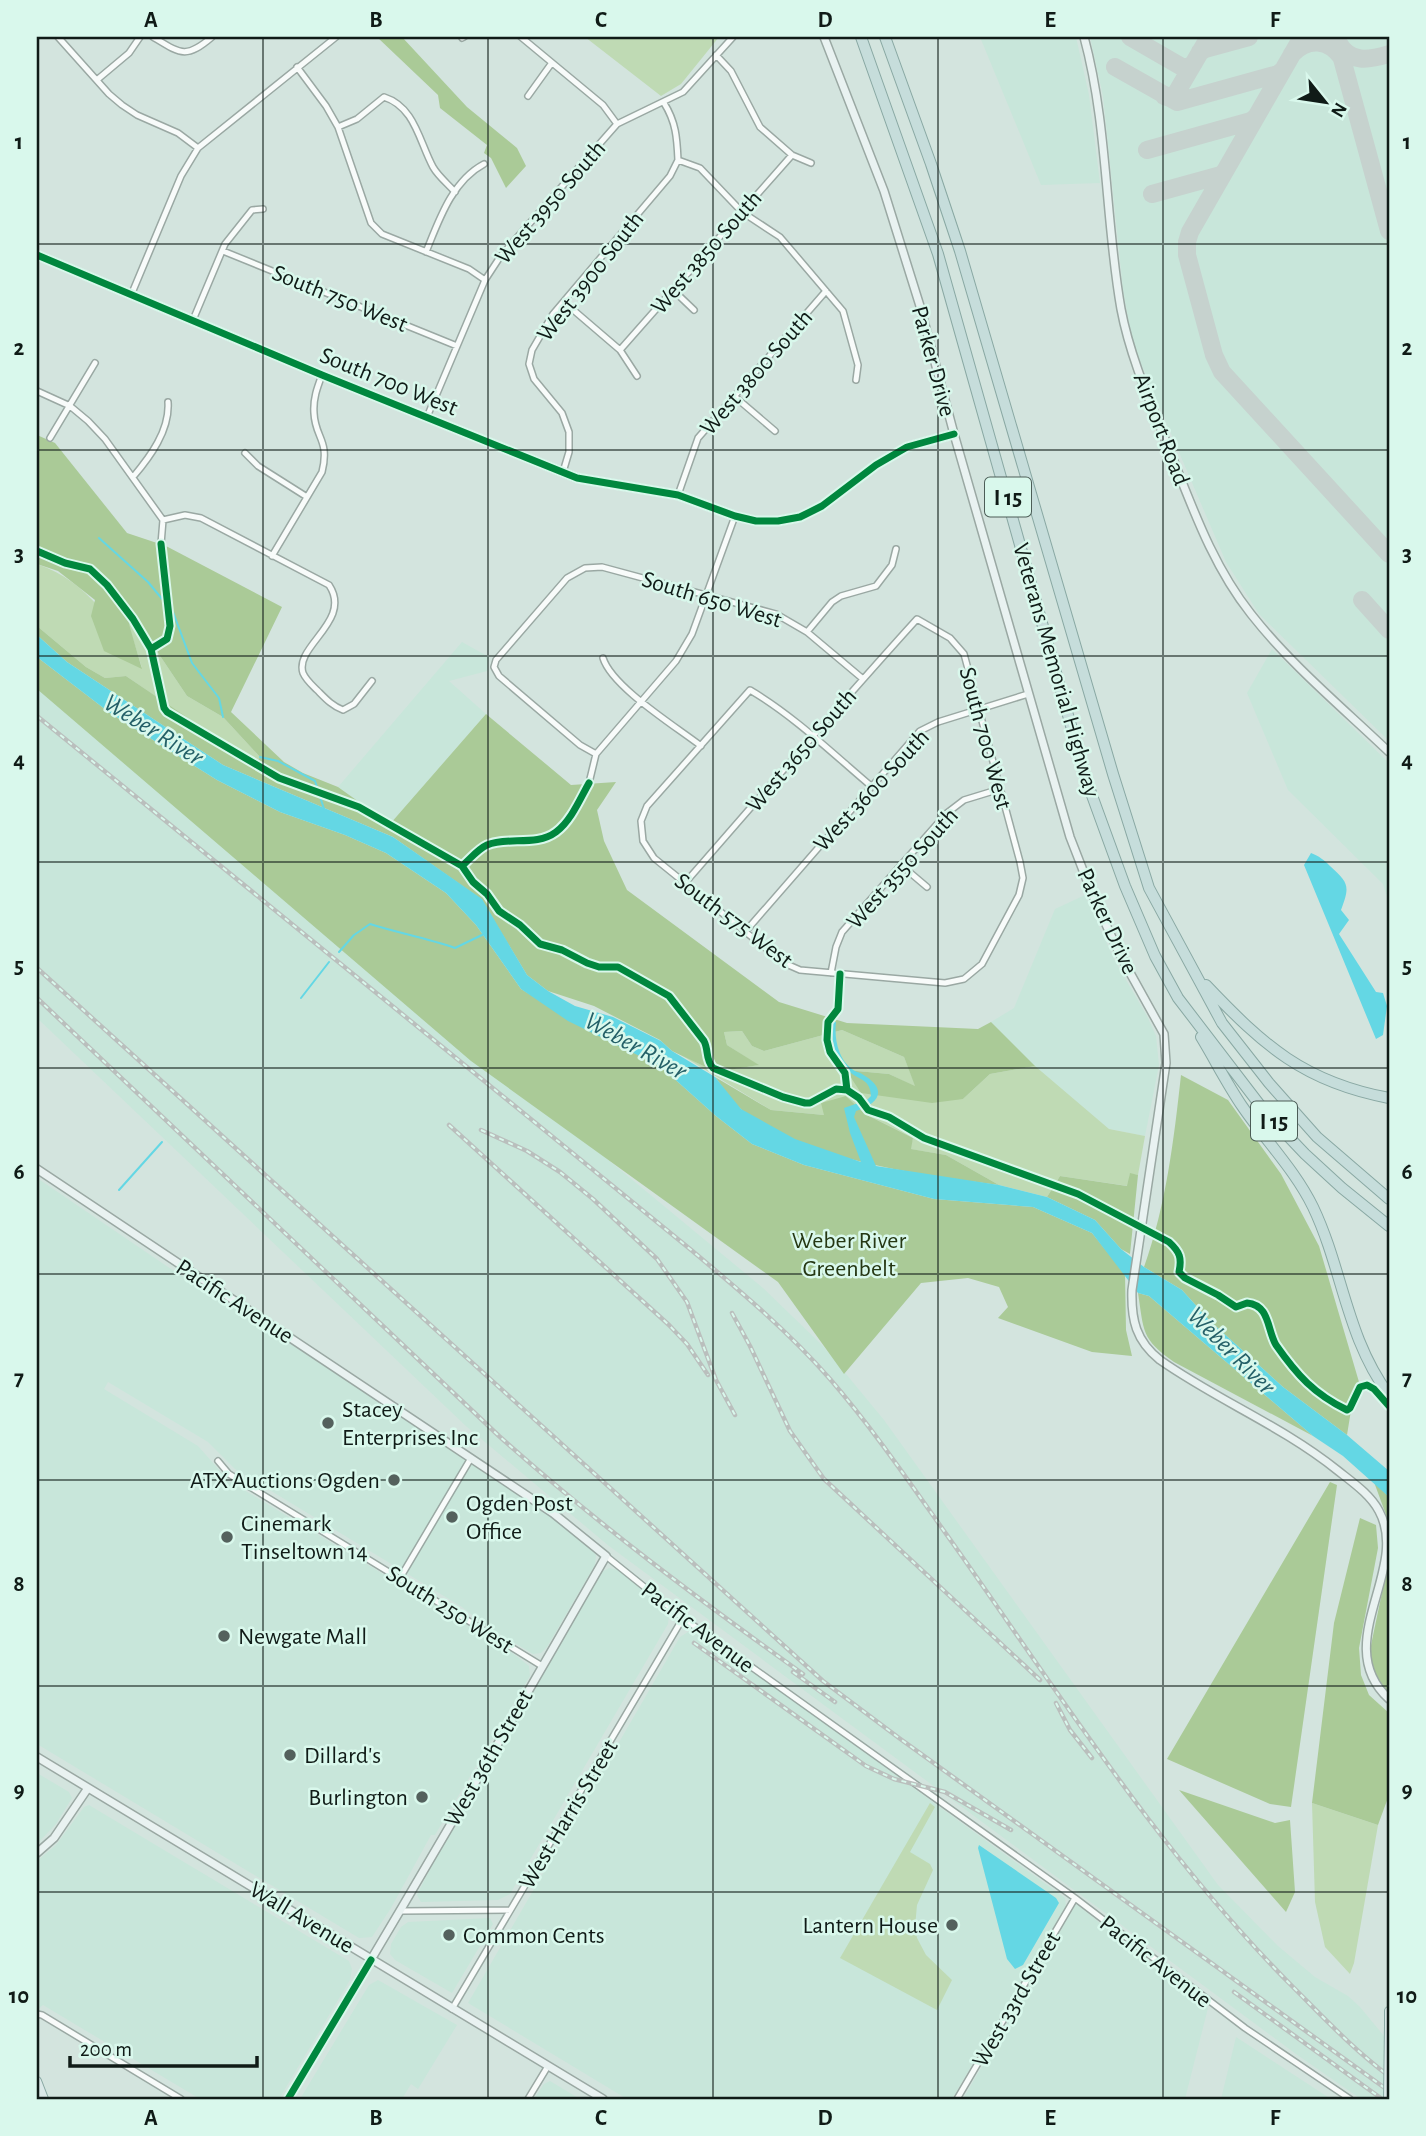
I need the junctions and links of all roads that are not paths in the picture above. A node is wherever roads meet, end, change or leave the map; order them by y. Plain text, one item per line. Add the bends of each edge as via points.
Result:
1 (58, 37) edge
2 (140, 37) edge
3 (153, 37) edge
4 (212, 37) edge
5 (336, 37) edge
6 (521, 37) edge
7 (733, 37) edge
8 (824, 37) edge
9 (861, 37) edge
10 (885, 37) edge
11 (1084, 37) edge
12 (716, 55) junction
13 (551, 64) junction
14 (297, 67) junction
15 (98, 79) junction
16 (528, 96) dead end
17 (664, 103) junction
18 (617, 124) junction
19 (338, 127) junction
20 (198, 148) junction
21 (792, 155) junction
22 (678, 160) junction
23 (811, 163) dead end
24 (484, 164) dead end
25 (455, 192) junction
26 (263, 209) dead end
27 (742, 212) junction
28 (223, 251) junction
29 (426, 252) junction
30 (37, 255) edge
31 (485, 280) junction
32 (673, 290) junction
33 (826, 291) junction
34 (132, 293) junction
35 (564, 302) junction
36 (694, 310) dead end
37 (193, 320) junction
38 (457, 346) junction
39 (620, 350) junction
40 (95, 363) dead end
41 (322, 375) junction
42 (636, 376) dead end
43 (856, 380) dead end
44 (37, 391) edge
45 (734, 396) junction
46 (168, 402) dead end
47 (70, 406) junction
48 (427, 418) junction
49 (775, 431) dead end
50 (954, 434) junction
51 (50, 438) dead end
52 (245, 453) dead end
53 (563, 472) junction
54 (133, 477) junction
55 (678, 495) junction
56 (307, 497) junction
57 (735, 516) junction
58 (163, 520) junction
59 (161, 544) dead end
60 (896, 549) dead end
61 (272, 556) junction
62 (706, 594) junction
63 (917, 619) joint
64 (807, 632) junction
65 (603, 658) dead end
66 (863, 679) junction
67 (372, 681) dead end
68 (1028, 694) junction
69 (641, 700) junction
70 (979, 709) junction
71 (813, 737) junction
72 (701, 746) junction
73 (1389, 752) edge
74 (596, 754) junction
75 (589, 783) dead end
76 (871, 786) junction
77 (1000, 789) junction
78 (901, 865) junction
79 (685, 883) junction
80 (927, 887) dead end
81 (745, 932) junction
82 (831, 973) junction
83 (1196, 975) junction
84 (964, 979) joint
85 (1178, 998) junction
86 (1389, 1098) edge
87 (37, 1169) edge
88 (1389, 1199) edge
89 (1389, 1226) edge
90 (1389, 1395) edge
91 (471, 1458) junction
92 (218, 1461) dead end
93 (606, 1556) junction
94 (400, 1578) junction
95 (683, 1618) junction
96 (542, 1666) junction
97 (1389, 1699) edge
98 (37, 1756) edge
99 (88, 1788) junction
100 (37, 1853) edge
101 (1075, 1898) junction
102 (510, 1910) junction
103 (401, 1911) junction
104 (371, 1960) junction
105 (452, 2009) junction
106 (1389, 2011) edge
107 (37, 2014) edge
108 (1389, 2025) edge
109 (548, 2066) junction
110 (37, 2081) edge
111 (44, 2099) edge
112 (181, 2099) edge
113 (288, 2099) edge
114 (528, 2099) edge
115 (603, 2099) edge
116 (957, 2099) edge
117 (1350, 2099) edge
118 (1388, 2099) edge

1 - 15 street
2 - 15 street via 129,53
3 - 4 street via 186,53
5 - 14 street
6 - 13 street
7 - 12 street, West 3950 South
8 - 50 street, Parker Drive via 888,202
9 - 85 highway, Veterans Memorial Highway / I 15 via 938,254 1086,779 1125,886
10 - 83 highway, Veterans Memorial Highway / I 15 via 967,273 1149,888
11 - 73 street, Airport Road via 1096,92 1114,262 1131,349 1204,538 1251,614
12 - 17 street, West 3950 South via 683,92
12 - 21 street via 731,71 760,128
13 - 16 street
13 - 18 street via 603,105
14 - 19 street
14 - 20 street
15 - 20 street via 122,105
17 - 18 street, West 3950 South
17 - 22 street via 677,133
18 - 31 street, West 3950 South
19 - 25 street via 384,97 394,100 410,117 434,169
19 - 29 street via 371,223 382,234
20 - 34 street via 181,176
21 - 23 street
21 - 27 street, West 3850 South
22 - 27 street via 700,168
22 - 35 street, West 3900 South via 670,176
24 - 25 street
25 - 29 street
26 - 28 street via 252,211
27 - 32 street, West 3850 South
27 - 33 street via 780,237
28 - 37 street
28 - 38 street, South 750 West
29 - 31 street
30 - 34 street, South 700 West
31 - 38 street, West 3950 South
32 - 36 street
32 - 39 street, West 3850 South
33 - 43 street via 843,311 858,365
33 - 45 street, West 3800 South
34 - 37 street, South 700 West
35 - 39 street
35 - 53 street, West 3900 South via 531,350 529,364 534,379 562,413 569,432
37 - 41 street, South 700 West
38 - 48 street, West 3950 South
39 - 42 street
40 - 47 street
41 - 48 street, South 700 West
41 - 56 street via 314,416 326,456
44 - 47 street
45 - 49 street
45 - 55 street, West 3800 South via 698,438
46 - 54 street via 169,416 149,459
47 - 51 street
47 - 54 street via 105,439
48 - 53 street, South 700 West
50 - 57 street, South 700 West via 907,447 800,517 756,521
50 - 68 street, Parker Drive
52 - 56 street via 258,467
53 - 55 street, South 700 West
54 - 58 street
55 - 57 street, South 700 West
56 - 61 street
57 - 62 street
58 - 59 street
58 - 61 street via 185,515 201,518
60 - 64 street via 892,565 876,586 832,602
61 - 67 street via 329,585 337,597 336,609 304,661 302,671 309,682 343,710 354,704
62 - 64 street, South 650 West via 776,614
62 - 69 street via 681,652
62 - 74 street, South 650 West via 602,567 585,568 567,579 495,660 499,676
63 - 66 street, West 3650 South
63 - 70 street, South 700 West via 950,638 964,654
64 - 66 street, South 650 West
65 - 69 street via 607,670
66 - 71 street, West 3650 South
68 - 70 street, West 3600 South
68 - 97 street, Parker Drive via 1070,837 1093,896 1164,1034 1166,1063 1132,1290 1135,1329 1150,1352 1170,1367 1304,1445 1356,1485 1379,1510 1385,1525 1385,1548 1366,1650 1370,1674
69 - 72 street
69 - 74 street
70 - 76 street, West 3600 South via 920,731
70 - 77 street, South 700 West
71 - 72 street via 775,704 750,690
71 - 76 street
71 - 79 street, West 3650 South
72 - 79 street, South 575 West via 648,806 641,821 643,841 653,858
74 - 75 street
76 - 81 street, West 3600 South
77 - 78 street, West 3550 South via 964,800 947,813
77 - 84 street, South 700 West via 1023,878 1019,895 982,964
78 - 80 street
78 - 82 street, West 3550 South via 842,932
79 - 81 street, South 575 West
81 - 82 street, South 575 West via 783,963
82 - 84 street, South 575 West via 945,983
83 - 86 highway via 1276,1052 1352,1090
83 - 88 highway, Veterans Memorial Highway / I 15 via 1222,1023 1269,1083 1317,1136
85 - 89 highway, Veterans Memorial Highway / I 15 via 1266,1113 1342,1188
85 - 90 highway via 1242,1107 1312,1204 1357,1339
87 - 91 street, Pacific Avenue
91 - 93 street, Pacific Avenue via 553,1513
91 - 94 street
92 - 94 street, South 250 West via 229,1474
93 - 95 street, Pacific Avenue
93 - 96 street, West 36th Street
94 - 96 street, South 250 West
95 - 101 street, Pacific Avenue
95 - 102 street, West Harris Street
96 - 103 street, West 36th Street
98 - 99 street, Wall Avenue
99 - 100 street via 54,1838
99 - 104 street, Wall Avenue
101 - 116 street, West 33rd Street
101 - 117 street, Pacific Avenue via 1235,2021
102 - 103 street
102 - 105 street, West Harris Street
103 - 104 street, West 36th Street
104 - 105 street, Wall Avenue
104 - 113 street, West 36th Street
105 - 109 street, Wall Avenue
106 - 108 main road
107 - 112 street
108 - 118 main road, bridge
109 - 114 street
109 - 115 street, Wall Avenue
110 - 111 main road

